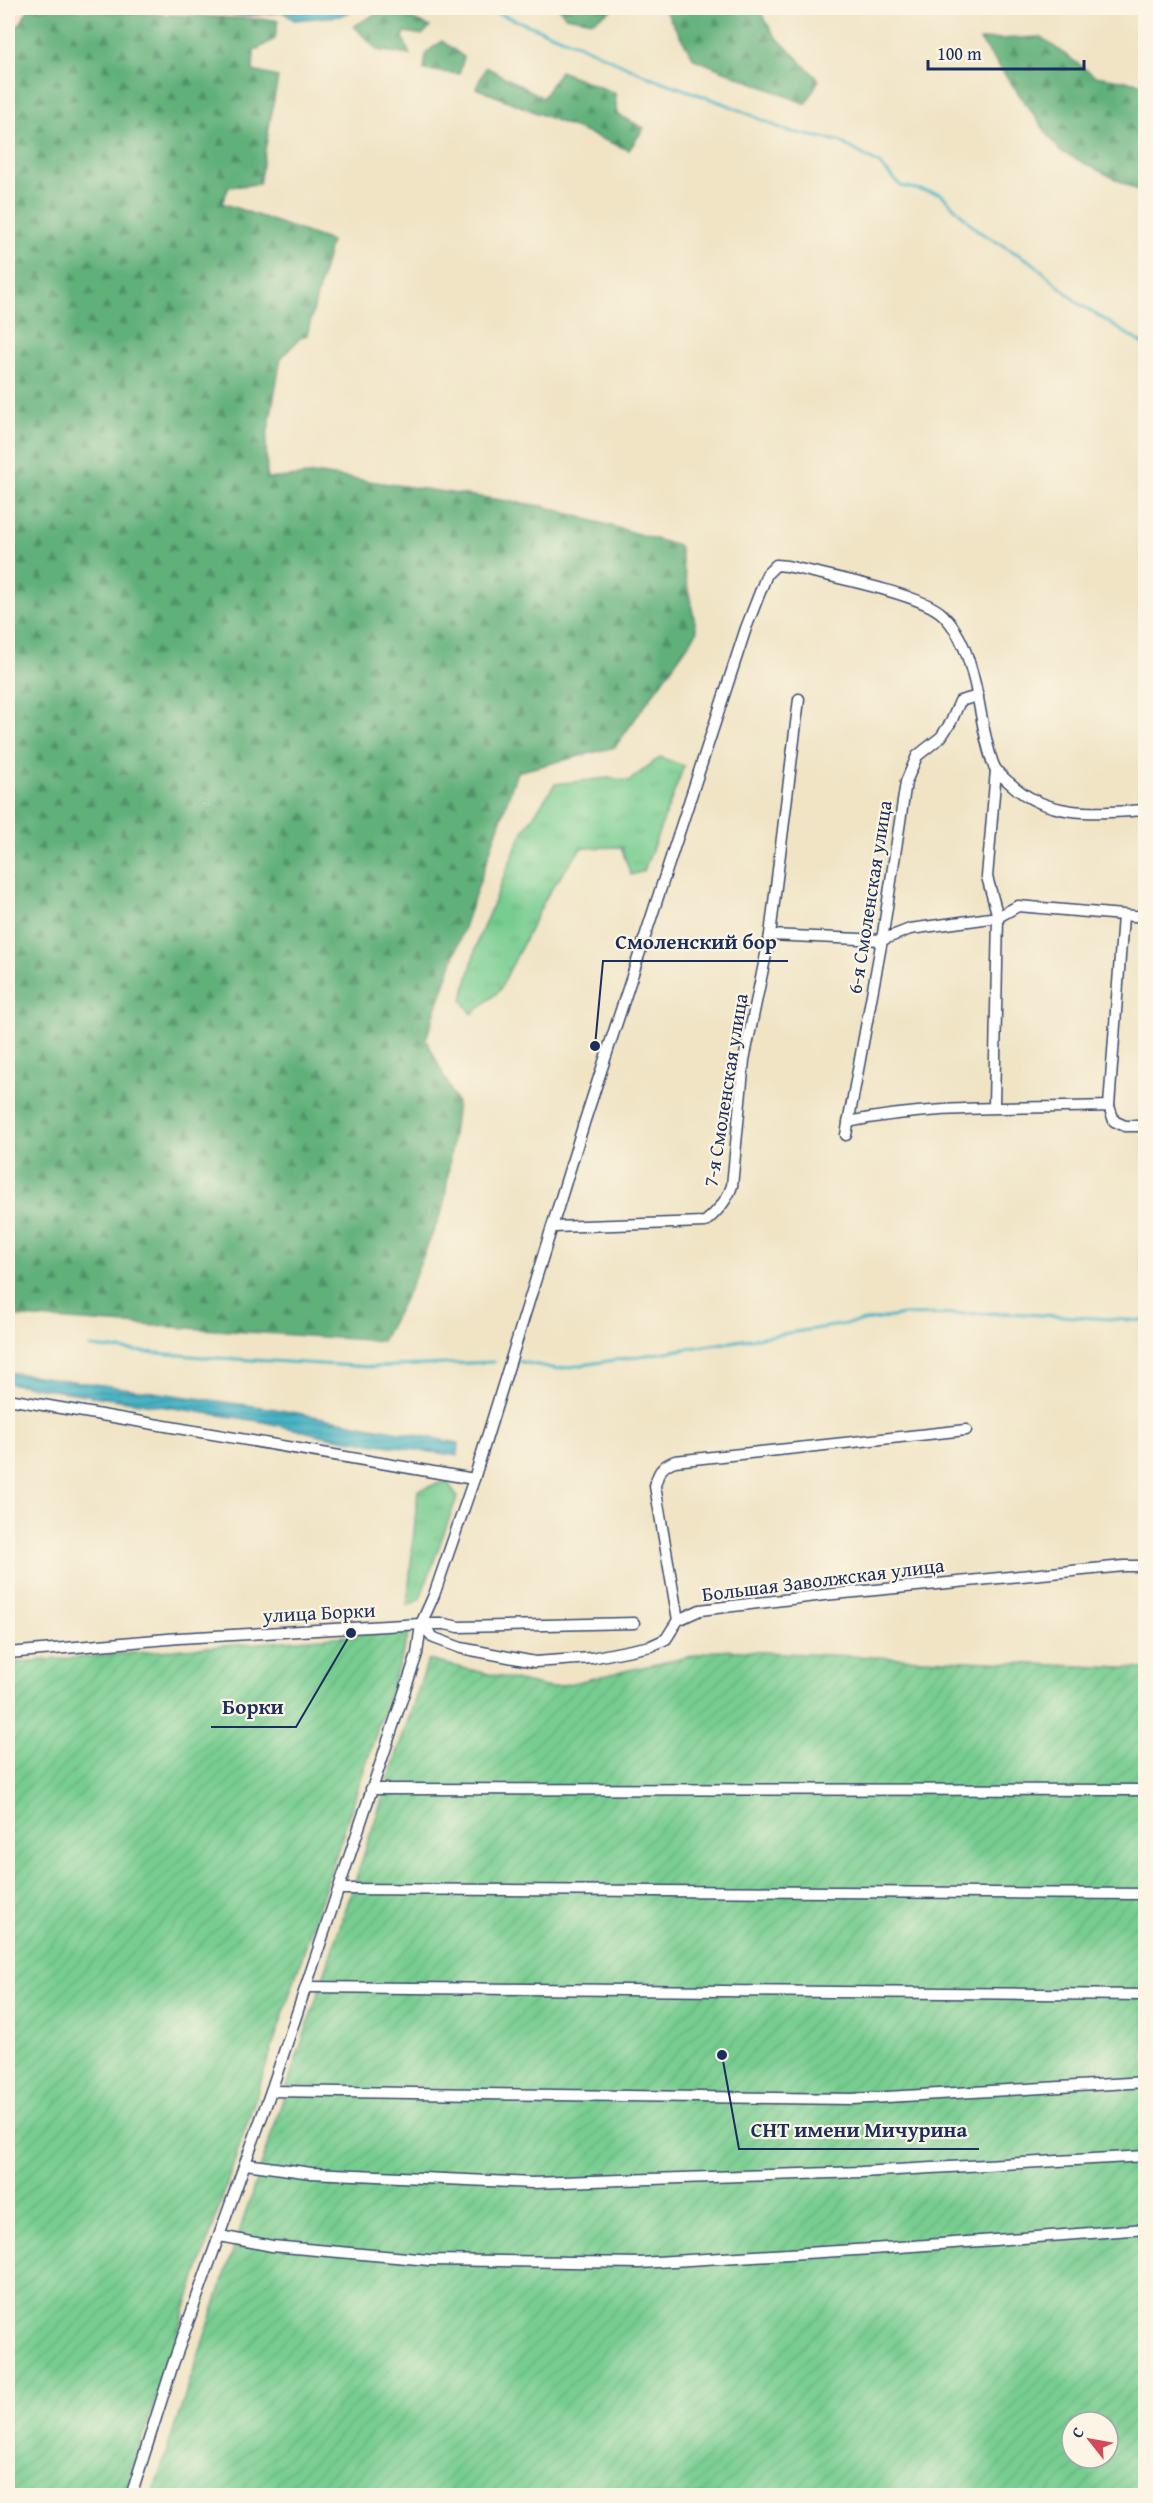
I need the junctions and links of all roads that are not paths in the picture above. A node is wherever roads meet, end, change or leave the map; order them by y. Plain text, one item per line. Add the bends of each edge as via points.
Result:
1 (978, 696) junction
2 (799, 699) dead end
3 (996, 770) junction
4 (1146, 810) edge
5 (1123, 916) junction
6 (998, 917) junction
7 (1146, 917) edge
8 (770, 935) junction
9 (882, 940) junction
10 (994, 1106) junction
11 (1109, 1106) junction
12 (848, 1122) junction
13 (1146, 1126) edge
14 (846, 1135) dead end
15 (553, 1227) junction
16 (8, 1399) edge
17 (966, 1430) dead end
18 (474, 1479) junction
19 (1146, 1566) edge
20 (678, 1620) junction
21 (634, 1623) dead end
22 (421, 1624) junction
23 (8, 1653) edge
24 (371, 1790) junction
25 (1146, 1790) edge
26 (339, 1889) junction
27 (1146, 1894) edge
28 (306, 1987) junction
29 (1146, 1995) edge
30 (1146, 2082) edge
31 (271, 2091) junction
32 (1146, 2156) edge
33 (246, 2164) junction
34 (1146, 2229) edge
35 (220, 2235) junction
36 (131, 2496) edge

1 - 3 street
1 - 9 street, 6-я Смоленская улица via 960,701 941,737 917,756 906,782
1 - 15 street via 958,634 942,613 871,586 787,566 776,565 767,574 735,662
2 - 8 street, 7-я Смоленская улица
3 - 4 street via 1016,789 1052,808 1091,813
3 - 6 street via 987,877
5 - 6 street via 1018,906
5 - 7 street
5 - 11 street
6 - 9 street via 910,929
6 - 10 street
8 - 9 street
8 - 15 street, 7-я Смоленская улица via 744,1060 732,1186 723,1203 705,1222
9 - 12 street, 6-я Смоленская улица
10 - 11 street
10 - 12 street
11 - 13 street via 1114,1121 1125,1126
12 - 14 street, 6-я Смоленская улица
15 - 18 street
16 - 18 street
17 - 20 street via 665,1465 656,1486
18 - 22 street
19 - 20 street, Большая Заволжская улица via 824,1595 700,1610
20 - 22 street, Большая Заволжская улица via 666,1639 651,1647 591,1658 535,1662 460,1648 434,1638
21 - 22 street, улица Борки via 459,1627
22 - 23 street, улица Борки
22 - 24 street via 417,1654
24 - 25 street
24 - 26 street
26 - 27 street
26 - 28 street
28 - 29 street
28 - 31 street
30 - 31 street via 852,2099
31 - 33 street
32 - 33 street via 861,2172 532,2183 311,2173
33 - 35 street
34 - 35 street via 640,2263 429,2260 272,2246
35 - 36 street

